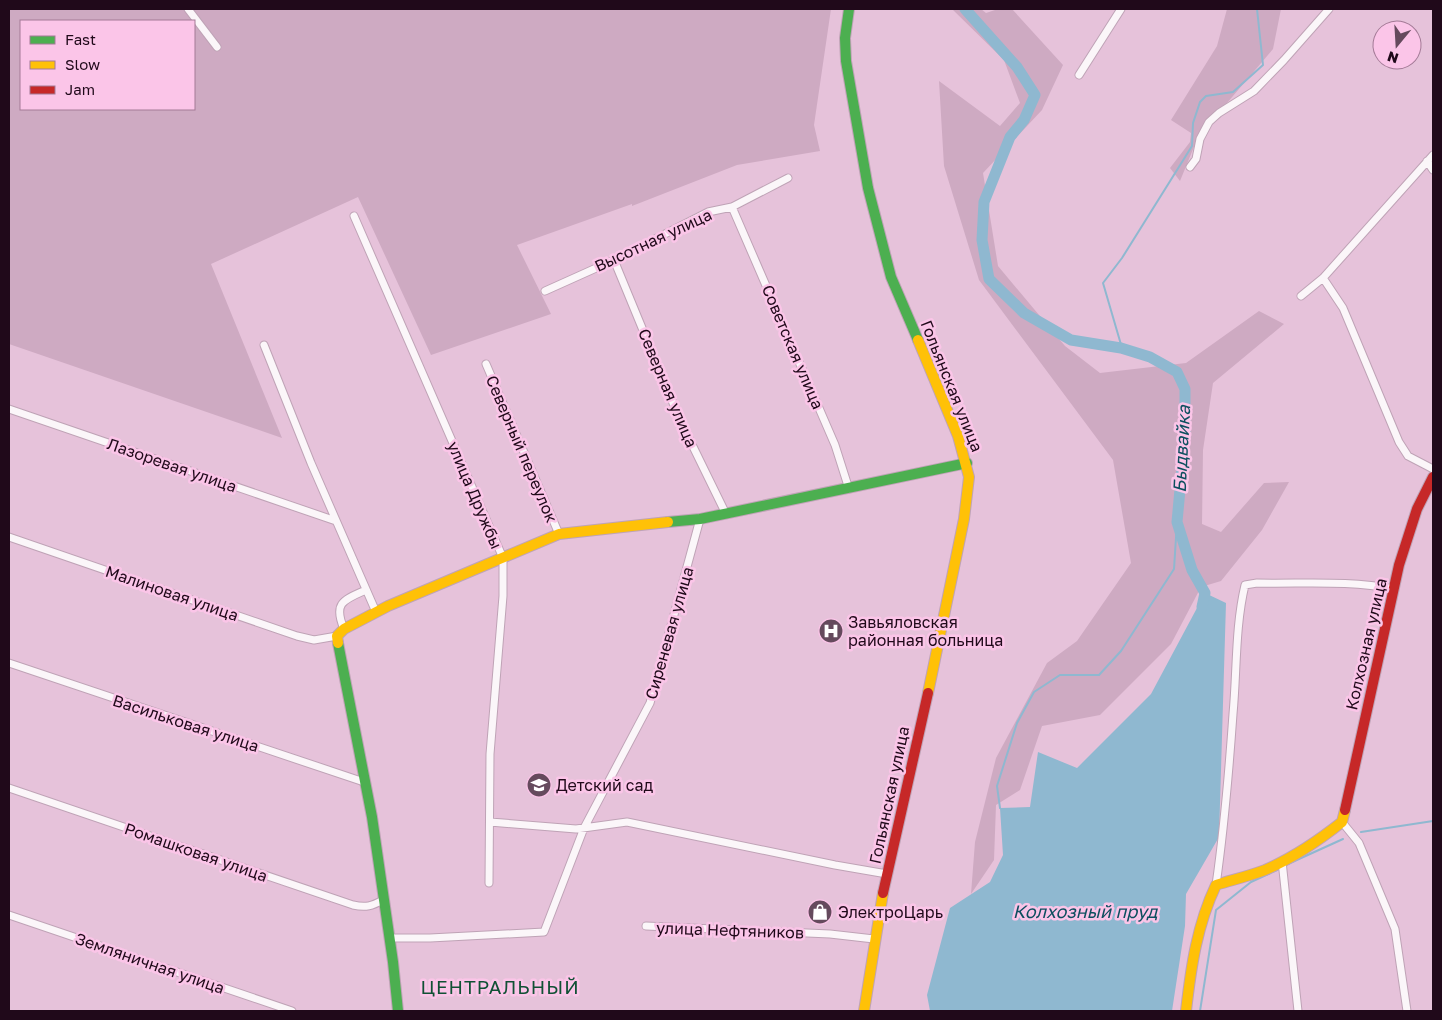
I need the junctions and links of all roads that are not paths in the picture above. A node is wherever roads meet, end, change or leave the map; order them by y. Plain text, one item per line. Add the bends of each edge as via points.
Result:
1 (188, 9) edge
2 (849, 9) edge
3 (1121, 9) edge
4 (1329, 9) edge
5 (217, 47) dead end
6 (1079, 75) dead end
7 (1433, 155) edge
8 (1427, 161) junction
9 (1190, 167) dead end
10 (1433, 170) edge
11 (788, 178) dead end
12 (732, 206) junction
13 (354, 216) dead end
14 (614, 260) junction
15 (1323, 278) junction
16 (545, 291) dead end
17 (1301, 296) dead end
18 (264, 345) dead end
19 (486, 364) dead end
20 (9, 409) edge
21 (966, 463) junction
22 (1433, 469) edge
23 (1433, 477) edge
24 (848, 489) junction
25 (726, 514) junction
26 (700, 519) junction
27 (336, 521) junction
28 (559, 534) junction
29 (9, 537) edge
30 (502, 558) junction
31 (1394, 589) junction
32 (366, 590) junction
33 (376, 612) junction
34 (341, 632) junction
35 (9, 664) edge
36 (364, 782) junction
37 (9, 788) edge
38 (490, 822) junction
39 (1342, 822) junction
40 (584, 828) junction
41 (1282, 861) junction
42 (887, 874) junction
43 (489, 883) dead end
44 (1216, 885) junction
45 (383, 900) junction
46 (9, 915) edge
47 (646, 926) dead end
48 (390, 938) junction
49 (874, 939) junction
50 (292, 1011) edge
51 (398, 1011) edge
52 (864, 1011) edge
53 (1186, 1011) edge
54 (1298, 1011) edge
55 (1407, 1011) edge

1 - 5 street
2 - 21 street, Гольянская улица via 846,62 868,188 892,277 958,436
3 - 6 street
4 - 9 street via 1254,91 1209,122
7 - 8 street
8 - 10 street
8 - 15 street
11 - 12 street, Высотная улица
12 - 14 street, Высотная улица via 708,212
12 - 24 street, Советская улица via 835,445
13 - 30 street, улица Дружбы
14 - 16 street, Высотная улица
14 - 25 street, Северная улица via 680,420
15 - 17 street
15 - 22 street via 1343,308 1399,442 1408,456
18 - 27 street
19 - 28 street, Северный переулок
20 - 27 street, Лазоревая улица
21 - 24 street
21 - 42 street, Гольянская улица via 969,487 964,519
23 - 31 street, Колхозная улица via 1417,505
24 - 25 street
25 - 26 street
26 - 28 street
26 - 40 street, Сиреневая улица via 650,703
27 - 32 street
28 - 30 street
29 - 34 street, Малиновая улица via 297,636 314,640
30 - 33 street
30 - 38 street, улица Дружбы via 502,605 490,754
31 - 39 street, Колхозная улица
31 - 44 street via 1343,583 1245,585 1240,609 1234,714
32 - 33 street
32 - 34 street via 346,598 340,606
33 - 34 street
34 - 36 street
35 - 36 street, Васильковая улица
36 - 45 street
37 - 45 street, Ромашковая улица via 353,905 364,908
38 - 40 street
38 - 43 street, улица Дружбы
39 - 41 street
39 - 55 street via 1359,843 1395,929
40 - 42 street via 627,822
40 - 48 street, Сиреневая улица via 544,932
41 - 44 street via 1255,874
41 - 54 street
42 - 49 street, Гольянская улица
44 - 53 street via 1206,904 1198,936
45 - 48 street
46 - 50 street, Земляничная улица
47 - 49 street, улица Нефтяников
48 - 51 street
49 - 52 street, Гольянская улица

